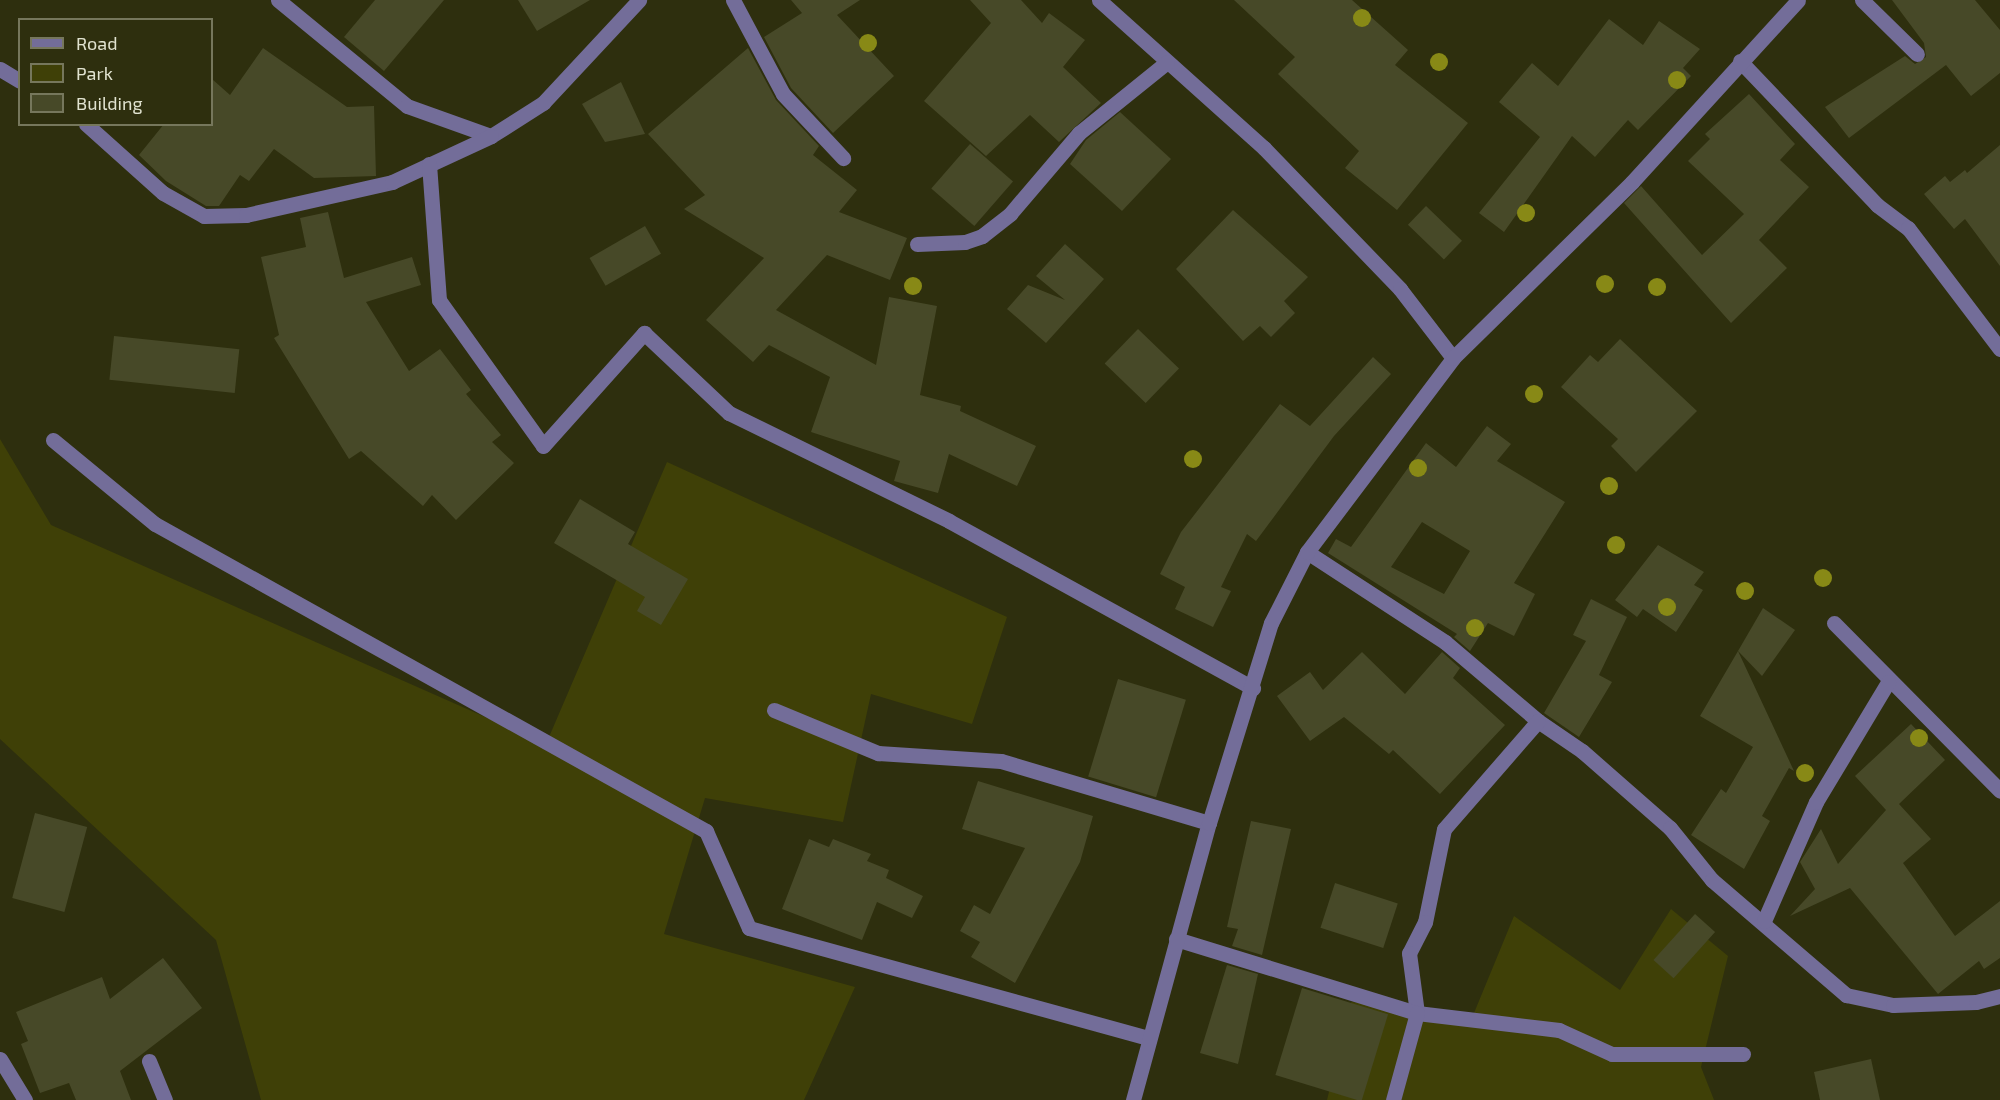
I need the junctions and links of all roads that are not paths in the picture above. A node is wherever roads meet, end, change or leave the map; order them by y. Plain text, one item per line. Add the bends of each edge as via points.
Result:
1 (278, 0) edge
2 (639, 0) edge
3 (733, 0) edge
4 (1099, 0) edge
5 (1798, 0) edge
6 (1862, 0) edge
7 (1917, 54) dead end
8 (1740, 61) junction
9 (1167, 62) junction
10 (0, 69) edge
11 (18, 80) edge
12 (88, 126) edge
13 (492, 136) junction
14 (843, 158) dead end
15 (429, 164) junction
16 (917, 244) dead end
17 (2000, 349) edge
18 (1453, 358) junction
19 (53, 440) dead end
20 (1307, 552) junction
21 (1834, 623) dead end
22 (1888, 682) junction
23 (1252, 688) junction
24 (774, 710) dead end
25 (1538, 721) junction
26 (2000, 791) edge
27 (1209, 823) junction
28 (1764, 921) junction
29 (1176, 939) junction
30 (2000, 996) edge
31 (1417, 1013) junction
32 (1149, 1038) junction
33 (1743, 1054) dead end
34 (0, 1059) edge
35 (149, 1061) dead end
36 (25, 1100) edge
37 (165, 1100) edge
38 (1133, 1100) edge
39 (1392, 1100) edge

1 - 13 street via 407,106
2 - 13 street via 543,103
3 - 14 street via 783,94
4 - 9 street
5 - 8 street
6 - 7 street
8 - 17 street via 1877,205 1908,228
8 - 18 street via 1632,182
9 - 16 street via 1079,133 1010,214 982,236 965,242
9 - 18 street via 1263,148 1334,220 1400,290
10 - 11 street
12 - 15 street via 164,193 204,216 284,208 392,182
13 - 15 street
15 - 23 street via 439,300 543,446 644,333 729,413 949,521
18 - 20 street
19 - 32 street via 155,524 706,831 749,928
20 - 23 street via 1271,623
20 - 25 street via 1445,642
21 - 22 street
22 - 26 street
22 - 28 street via 1816,802
23 - 27 street
24 - 27 street via 878,753 1001,760
25 - 28 street via 1582,751 1670,828 1712,880
25 - 31 street via 1444,829 1425,922 1409,953
27 - 29 street
28 - 30 street via 1846,995 1893,1005 1976,1002
29 - 31 street
29 - 32 street
31 - 33 street via 1559,1030 1612,1054
31 - 39 street
32 - 38 street
34 - 36 street
35 - 37 street

